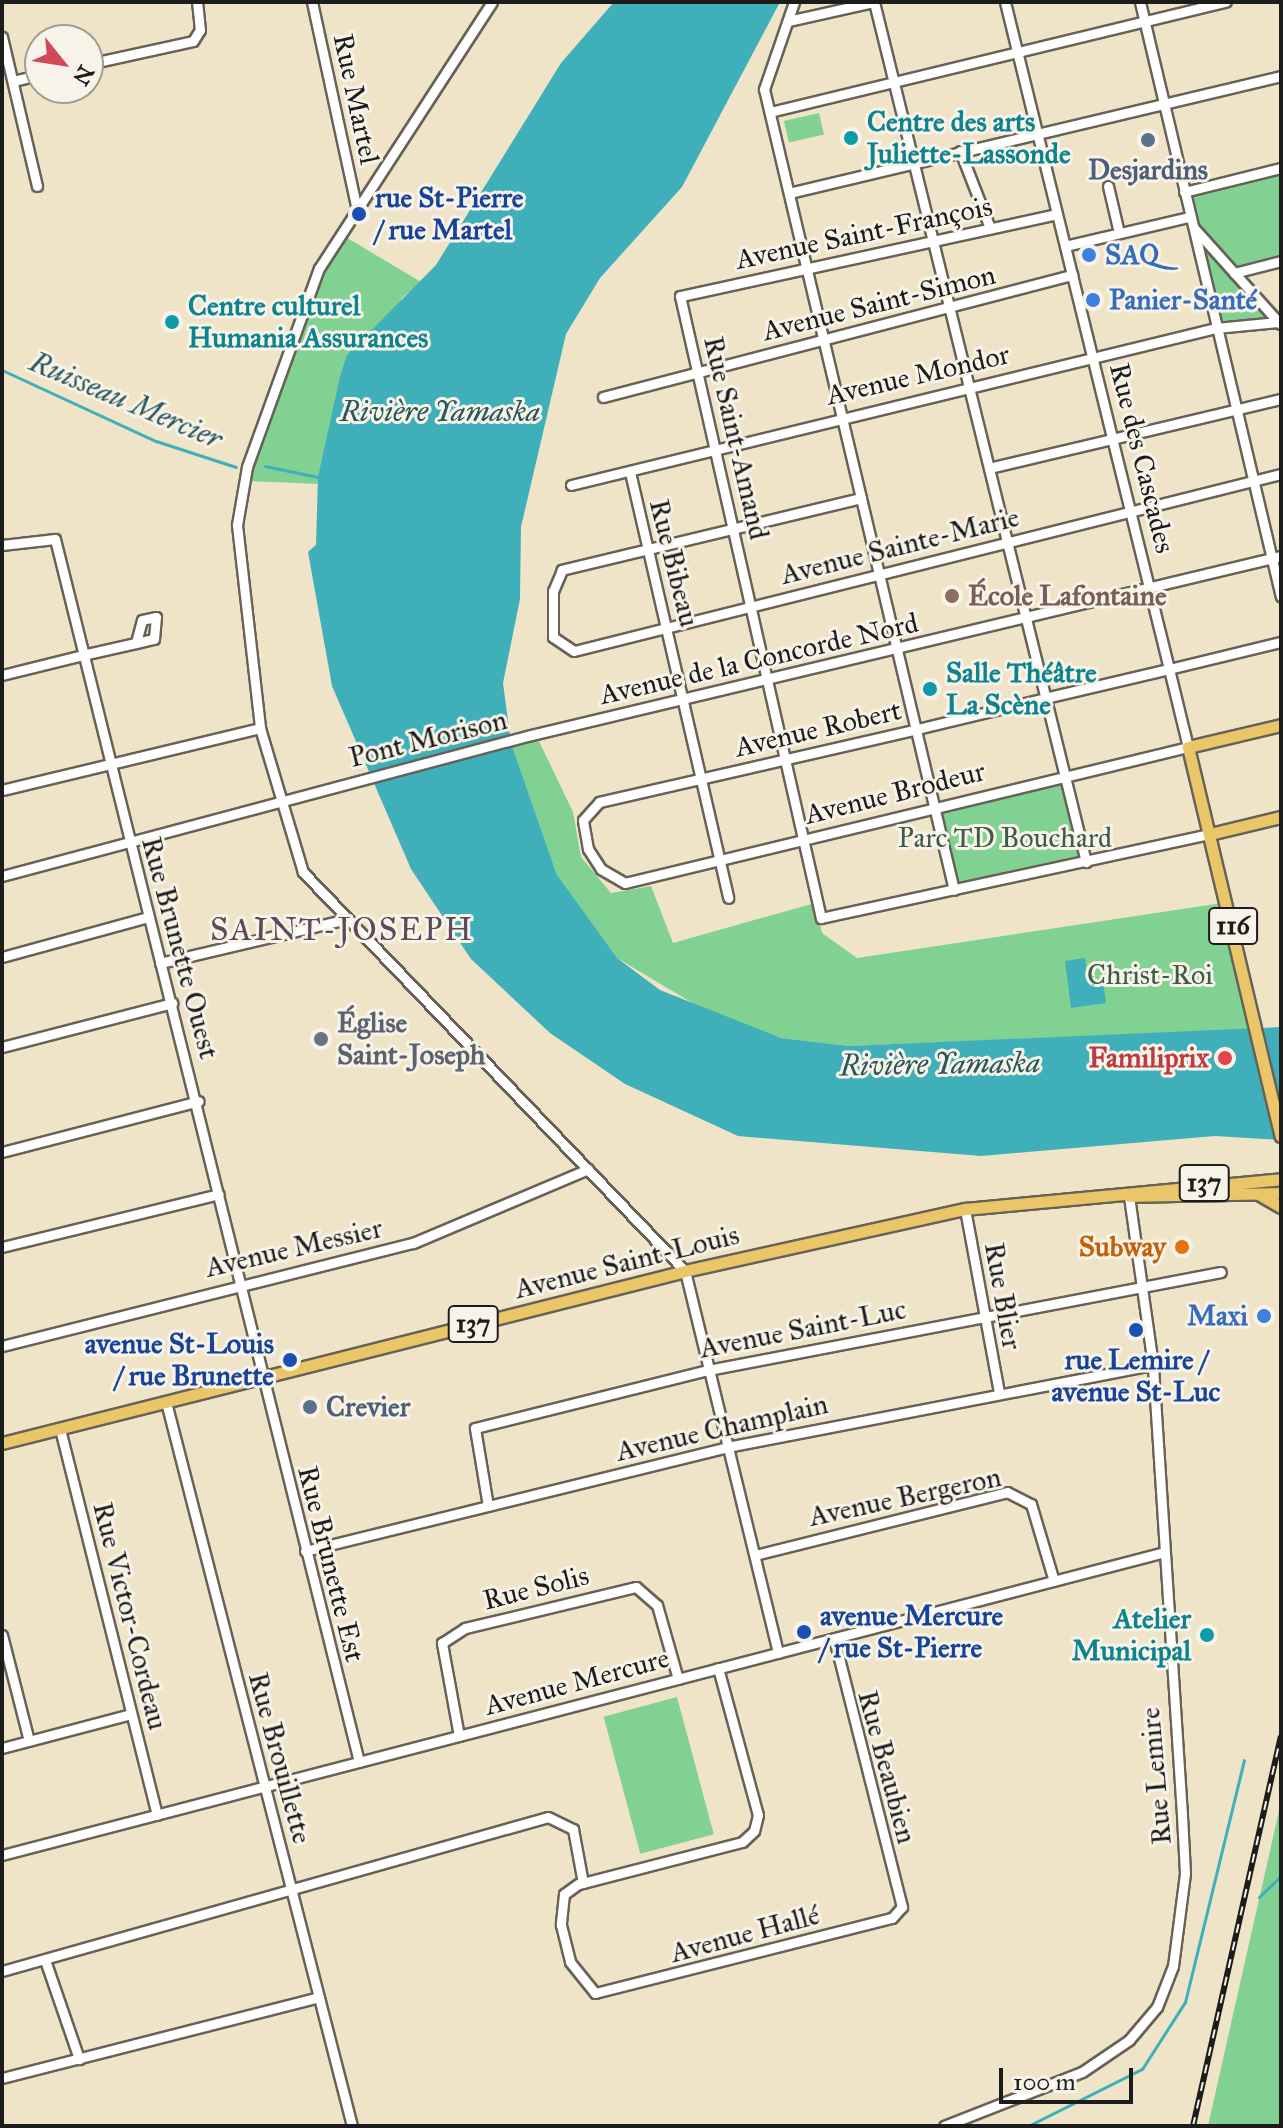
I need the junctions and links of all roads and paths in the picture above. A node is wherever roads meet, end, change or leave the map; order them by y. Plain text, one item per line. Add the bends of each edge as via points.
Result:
1 (197, 2) edge
2 (312, 2) edge
3 (492, 2) edge
4 (794, 2) edge
5 (874, 2) edge
6 (1005, 2) edge
7 (1140, 2) edge
8 (1226, 2) edge
9 (788, 21) junction
10 (1144, 21) junction
11 (2, 37) edge
12 (1017, 49) junction
13 (104, 60) edge
14 (1281, 76) edge
15 (24, 79) edge
16 (13, 81) junction
17 (894, 81) junction
18 (1163, 103) junction
19 (770, 112) junction
20 (1037, 132) junction
21 (960, 151) junction
22 (914, 162) junction
23 (1281, 168) edge
24 (37, 186) dead end
25 (1108, 186) dead end
26 (1184, 192) junction
27 (789, 193) junction
28 (356, 205) junction
29 (1057, 214) junction
30 (1190, 221) junction
31 (990, 228) junction
32 (1119, 233) junction
33 (933, 241) junction
34 (1065, 246) junction
35 (1281, 261) edge
36 (806, 268) junction
37 (1234, 273) junction
38 (1072, 275) junction
39 (680, 296) joint
40 (950, 309) junction
41 (1280, 324) edge
42 (1216, 328) junction
43 (824, 338) junction
44 (1092, 357) junction
45 (697, 373) junction
46 (969, 386) junction
47 (603, 397) dead end
48 (1281, 399) edge
49 (1235, 409) junction
50 (841, 416) junction
51 (1112, 438) junction
52 (719, 447) junction
53 (989, 468) junction
54 (630, 472) junction
55 (1281, 474) edge
56 (1253, 480) junction
57 (571, 485) dead end
58 (861, 498) junction
59 (1130, 511) junction
60 (735, 529) junction
61 (1007, 542) junction
62 (2, 545) edge
63 (648, 549) junction
64 (1276, 557) edge
65 (879, 574) junction
66 (1149, 588) junction
67 (1281, 597) edge
68 (752, 606) junction
69 (1026, 618) junction
70 (667, 628) junction
71 (1281, 642) edge
72 (136, 643) dead end
73 (896, 650) junction
74 (87, 654) junction
75 (1169, 669) junction
76 (2, 675) edge
77 (769, 680) junction
78 (1045, 698) junction
79 (685, 700) junction
80 (1281, 725) edge
81 (260, 728) junction
82 (913, 730) junction
83 (527, 736) joint
84 (1188, 747) junction
85 (786, 758) junction
86 (108, 764) junction
87 (1065, 777) junction
88 (702, 778) junction
89 (2, 790) edge
90 (276, 799) junction
91 (599, 802) joint
92 (935, 809) junction
93 (1281, 817) edge
94 (1210, 834) junction
95 (804, 840) junction
96 (129, 842) junction
97 (720, 860) junction
98 (1086, 862) junction
99 (2, 876) edge
100 (954, 890) junction
101 (728, 898) dead end
102 (148, 917) junction
103 (348, 919) junction
104 (2, 957) edge
105 (160, 963) junction
106 (172, 1003) junction
107 (2, 1047) edge
108 (199, 1101) junction
109 (1281, 1136) edge
110 (2, 1152) edge
111 (588, 1169) junction
112 (1281, 1179) edge
113 (1252, 1192) junction
114 (1281, 1193) edge
115 (219, 1194) junction
116 (1129, 1196) junction
117 (1281, 1207) edge
118 (965, 1209) junction
119 (2, 1247) edge
120 (685, 1271) junction
121 (1221, 1272) dead end
122 (239, 1282) junction
123 (1144, 1288) junction
124 (984, 1316) junction
125 (2, 1346) edge
126 (1153, 1365) junction
127 (708, 1370) junction
128 (262, 1377) junction
129 (999, 1392) junction
130 (166, 1402) junction
131 (60, 1429) junction
132 (2, 1443) edge
133 (727, 1447) junction
134 (488, 1506) junction
135 (305, 1551) junction
136 (1164, 1552) junction
137 (755, 1555) junction
138 (1054, 1581) junction
139 (2, 1635) edge
140 (834, 1638) junction
141 (778, 1653) junction
142 (718, 1668) junction
143 (678, 1679) junction
144 (131, 1714) junction
145 (459, 1736) junction
146 (29, 1741) junction
147 (2, 1748) edge
148 (359, 1762) junction
149 (265, 1787) junction
150 (157, 1815) junction
151 (2, 1855) edge
152 (583, 1883) junction
153 (294, 1892) junction
154 (902, 1907) joint
155 (45, 1960) junction
156 (2, 1971) edge
157 (319, 1997) junction
158 (79, 2059) junction
159 (2, 2078) edge
160 (352, 2126) edge
161 (944, 2126) edge

1 - 13 street via 200,30 193,41
2 - 28 street, Rue Martel
3 - 28 street
4 - 9 street
5 - 9 street
5 - 17 street
6 - 12 street, Rue des Cascades
7 - 10 street
8 - 10 street
9 - 19 street via 767,69
10 - 12 street
10 - 18 street
11 - 16 street
12 - 17 street
12 - 20 street, Rue des Cascades
14 - 18 street
15 - 16 street
16 - 24 street
17 - 19 street
17 - 22 street
18 - 20 street
18 - 26 street
19 - 27 street
20 - 21 street
20 - 29 street, Rue des Cascades
21 - 22 street
21 - 31 street
22 - 27 street
22 - 33 street
23 - 26 street
25 - 32 street
26 - 30 street
27 - 36 street
28 - 81 street via 298,313 247,467 237,525
29 - 31 street, Avenue Saint-François
29 - 34 street, Rue des Cascades
30 - 32 street
30 - 37 street
30 - 42 street
31 - 33 street, Avenue Saint-François
32 - 34 street
33 - 36 street, Avenue Saint-François
33 - 40 street
34 - 38 street, Rue des Cascades
35 - 37 street
36 - 39 street, Avenue Saint-François
36 - 43 street
37 - 41 street
38 - 40 street, Avenue Saint-Simon
38 - 44 street, Rue des Cascades
39 - 45 street, Rue Saint-Amand
40 - 43 street, Avenue Saint-Simon
40 - 46 street
41 - 42 street, Avenue Mondor
42 - 44 street, Avenue Mondor
42 - 49 street
43 - 45 street, Avenue Saint-Simon
43 - 50 street
44 - 46 street, Avenue Mondor
44 - 51 street, Rue des Cascades
45 - 47 street, Avenue Saint-Simon
45 - 52 street, Rue Saint-Amand
46 - 50 street, Avenue Mondor
46 - 53 street
48 - 49 street
49 - 51 street
49 - 56 street
50 - 52 street, Avenue Mondor
50 - 58 street
51 - 53 street
51 - 59 street, Rue des Cascades
52 - 54 street, Avenue Mondor
52 - 60 street, Rue Saint-Amand
53 - 61 street
54 - 57 street, Avenue Mondor
54 - 63 street, Rue Bibeau
55 - 56 street, Avenue Sainte-Marie
56 - 59 street, Avenue Sainte-Marie
56 - 64 street
58 - 60 street
58 - 65 street
59 - 61 street, Avenue Sainte-Marie
59 - 66 street, Rue des Cascades
60 - 63 street
60 - 68 street, Rue Saint-Amand
61 - 65 street, Avenue Sainte-Marie
61 - 69 street
62 - 74 street, Rue Brunette Ouest via 47,535 55,539
63 - 70 street, Rue Bibeau
63 - 70 street, Avenue Sainte-Marie via 562,570 551,619 560,647 574,651
64 - 66 street, Avenue de la Concorde Nord
64 - 67 street
65 - 68 street, Avenue Sainte-Marie
65 - 73 street
66 - 69 street, Avenue de la Concorde Nord
66 - 75 street, Rue des Cascades
68 - 70 street, Avenue Sainte-Marie
68 - 77 street, Rue Saint-Amand
69 - 73 street, Avenue de la Concorde Nord
69 - 78 street
70 - 79 street, Rue Bibeau
71 - 75 street, Avenue Robert
72 - 74 street
73 - 77 street, Avenue de la Concorde Nord
73 - 82 street
74 - 76 street
74 - 86 street, Rue Brunette Ouest
75 - 78 street, Avenue Robert
75 - 84 street, Rue des Cascades
77 - 79 street, Avenue de la Concorde Nord
77 - 85 street, Rue Saint-Amand
78 - 82 street, Avenue Robert
78 - 87 street
79 - 83 street, Avenue de la Concorde Nord
79 - 88 street, Rue Bibeau
80 - 84 main road, Avenue Brodeur
81 - 86 street
81 - 90 street
82 - 85 street, Avenue Robert
82 - 92 street
83 - 90 street, Pont Morison
84 - 87 street, Avenue Brodeur
84 - 94 main road, Rue des Cascades / 116
85 - 88 street, Avenue Robert
85 - 95 street, Rue Saint-Amand
86 - 89 street
86 - 96 street, Rue Brunette Ouest
87 - 92 street, Avenue Brodeur
87 - 98 street
88 - 91 street, Avenue Robert
88 - 97 street, Rue Bibeau
90 - 96 street, Pont Morison
90 - 103 street via 303,872
91 - 97 street, Avenue Brodeur via 582,831 614,880
92 - 95 street, Avenue Brodeur
92 - 100 street
93 - 94 main road
94 - 98 street
94 - 109 main road, Rue des Cascades / 116
95 - 97 street, Avenue Brodeur
95 - 100 street, Rue Saint-Amand via 821,918
96 - 99 street, Pont Morison
96 - 102 street, Rue Brunette Ouest
97 - 101 street, Rue Bibeau
98 - 100 street
102 - 104 street
102 - 105 street, Rue Brunette Ouest
103 - 105 street
103 - 111 street
105 - 106 street, Rue Brunette Ouest
106 - 107 street
106 - 108 street, Rue Brunette Ouest
108 - 110 street
108 - 115 street, Rue Brunette Ouest
111 - 120 street
111 - 122 street, Avenue Messier via 413,1243
112 - 116 main road, Avenue Saint-Louis / 137
113 - 114 main road, Avenue Saint-Louis / 137
113 - 116 main road, Avenue Saint-Louis / 137
113 - 117 main road
115 - 119 street
115 - 122 street, Rue Brunette Ouest
116 - 118 main road, Avenue Saint-Louis / 137
116 - 123 street, Rue Lemire
118 - 120 main road, Avenue Saint-Louis / 137
118 - 124 street, Rue Blier
120 - 127 street
120 - 128 main road, Avenue Saint-Louis / 137
121 - 123 street, Avenue Saint-Luc
122 - 125 street, Avenue Messier
122 - 128 street, Rue Brunette Ouest
123 - 124 street, Avenue Saint-Luc
123 - 126 street, Rue Lemire
124 - 127 street, Avenue Saint-Luc
124 - 129 street, Rue Blier
126 - 129 street, Avenue Champlain
126 - 136 street, Rue Lemire
127 - 133 street
127 - 134 street, Avenue Saint-Luc via 475,1428 472,1443
128 - 130 main road, Avenue Saint-Louis / 137
128 - 135 street, Rue Brunette Est
129 - 133 street, Avenue Champlain
130 - 131 main road, Avenue Saint-Louis / 137
130 - 149 street, Rue Brouillette
131 - 132 main road, Avenue Saint-Louis / 137
131 - 144 street, Rue Victor-Cordeau
133 - 134 street, Avenue Champlain
133 - 137 street
134 - 135 street, Avenue Champlain
135 - 148 street, Rue Brunette Est
136 - 138 street, Avenue Mercure
136 - 161 street, Rue Lemire via 1185,1873 1173,1966 1157,2007 1129,2040 1082,2072
137 - 138 street, Avenue Bergeron via 1007,1492 1031,1504
137 - 141 street
138 - 140 street, Avenue Mercure
139 - 146 street
140 - 141 street, Avenue Mercure
140 - 154 street, Rue Beaubien
141 - 142 street, Avenue Mercure
142 - 143 street, Avenue Mercure
142 - 152 street via 758,1815 754,1831 742,1842
143 - 145 street, Avenue Mercure
143 - 145 street, Rue Solis via 657,1605 636,1587 465,1628 442,1643
144 - 146 street
144 - 150 street, Rue Victor-Cordeau
145 - 148 street, Avenue Mercure
146 - 147 street
148 - 149 street, Avenue Mercure
149 - 150 street, Avenue Mercure
149 - 153 street, Rue Brouillette
150 - 151 street, Avenue Mercure
152 - 153 street via 573,1829 548,1817
152 - 154 street, Avenue Hallé via 564,1894 561,1925 570,1962 595,1993 892,1918
153 - 155 street
153 - 157 street, Rue Brouillette
155 - 156 street
155 - 158 street
157 - 158 street
157 - 160 street, Rue Brouillette
158 - 159 street

